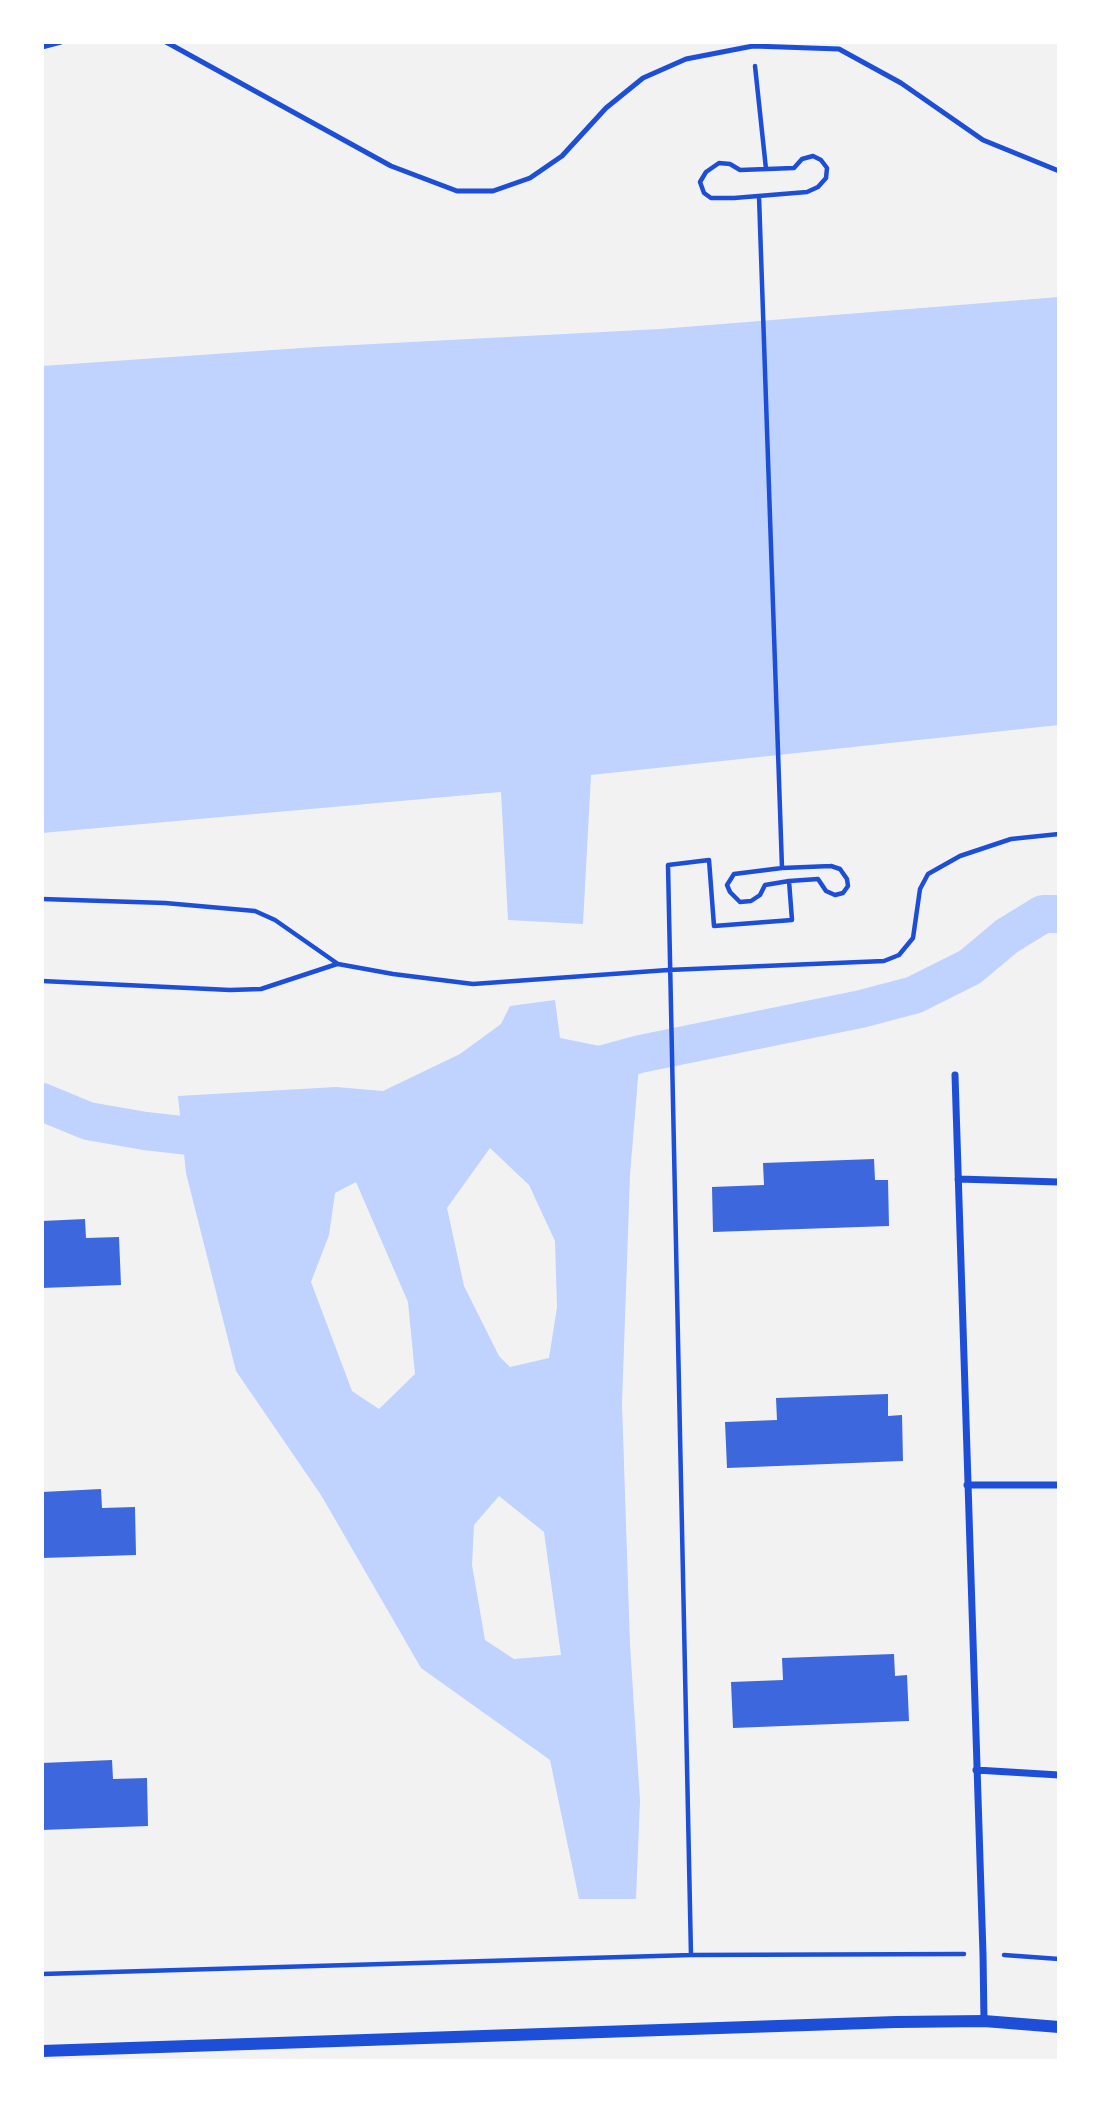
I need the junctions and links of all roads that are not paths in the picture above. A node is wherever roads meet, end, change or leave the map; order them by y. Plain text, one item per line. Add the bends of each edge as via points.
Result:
1 (61, 42) edge
2 (166, 42) edge
3 (42, 47) edge
4 (1059, 171) edge
5 (955, 1075) dead end
6 (958, 1179) junction
7 (1059, 1182) edge
8 (967, 1485) junction
9 (1059, 1485) edge
10 (976, 1770) junction
11 (1059, 1776) edge
12 (984, 2021) junction
13 (1059, 2027) edge
14 (42, 2051) edge

1 - 3 lane
2 - 4 lane via 391,166 457,191 494,191 530,178 562,156 606,108 643,78 686,59 753,46 839,49 901,83 983,140
5 - 6 street
6 - 7 street
6 - 8 street
8 - 9 street
8 - 10 street
10 - 11 street
10 - 12 street
12 - 13 street
12 - 14 street

